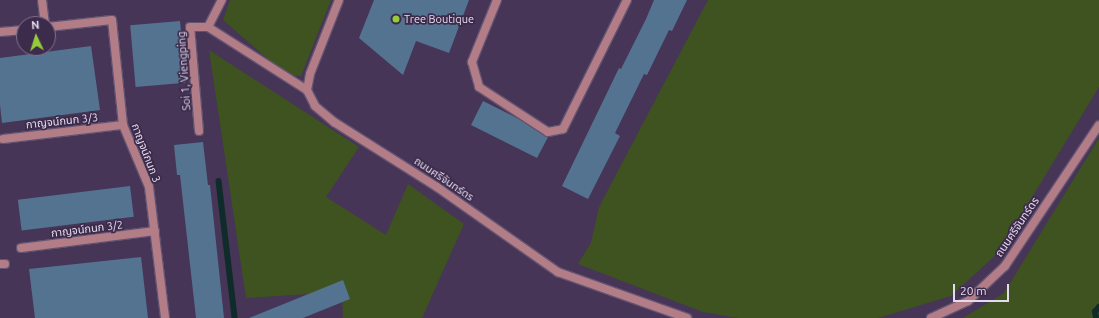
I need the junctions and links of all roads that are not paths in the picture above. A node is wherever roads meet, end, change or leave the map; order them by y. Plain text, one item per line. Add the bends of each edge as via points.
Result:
1 (42, 0) edge
2 (222, 0) edge
3 (339, 0) edge
4 (497, 0) edge
5 (626, 0) edge
6 (44, 16) edge
7 (56, 26) edge
8 (208, 27) junction
9 (16, 31) edge
10 (0, 32) edge
11 (307, 90) junction
12 (123, 125) junction
13 (1099, 125) edge
14 (199, 131) dead end
15 (3, 139) dead end
16 (155, 231) junction
17 (21, 248) dead end
18 (667, 315) edge
19 (165, 318) edge
20 (687, 318) edge
21 (931, 318) edge

1 - 6 street
2 - 8 street
3 - 11 street via 310,74
4 - 5 street via 472,62 479,87 548,132 563,129
7 - 12 street, กาญจน์กนก 3 via 112,20
8 - 11 street, ถนนศรีจันทร์ดร
8 - 14 street, Soi 1, Viengping via 190,27
9 - 10 street
11 - 18 street, ถนนศรีจันทร์ดร via 315,106 334,122 437,187 558,272
12 - 15 street, กาญจน์กนก 3/3
12 - 16 street, กาญจน์กนก 3 via 149,187
13 - 21 street, ถนนศรีจันทร์ดร via 1005,266 968,301
16 - 17 street, กาญจน์กนก 3/2
16 - 19 street, กาญจน์กนก 3
18 - 20 street, ถนนศรีจันทร์ดร

